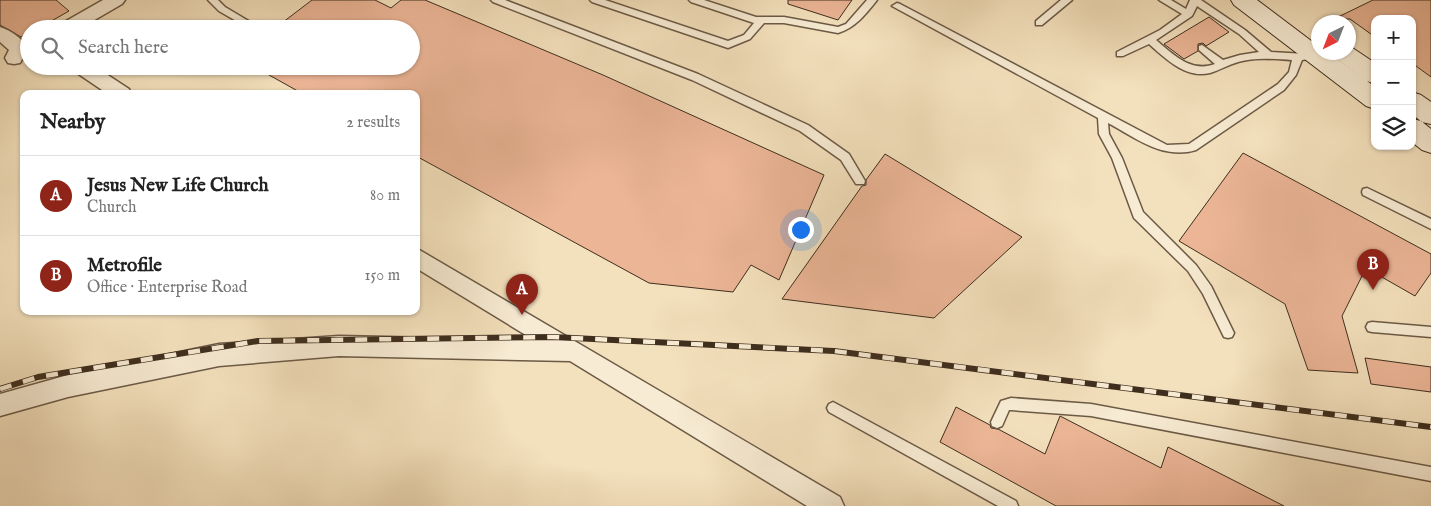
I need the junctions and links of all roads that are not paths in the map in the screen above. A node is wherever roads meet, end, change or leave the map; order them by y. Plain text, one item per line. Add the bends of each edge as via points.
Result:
1 (116, 0) edge
2 (213, 0) edge
3 (496, 0) edge
4 (595, 0) edge
5 (694, 0) edge
6 (872, 0) edge
7 (1067, 0) edge
8 (1164, 0) edge
9 (1195, 0) edge
10 (1242, 0) edge
11 (1271, 0) edge
12 (897, 6) dead end
13 (1189, 14) junction
14 (81, 20) edge
15 (242, 20) edge
16 (761, 21) junction
17 (1039, 23) dead end
18 (1171, 26) junction
19 (1311, 29) edge
20 (0, 33) edge
21 (1181, 34) dead end
22 (1150, 40) junction
23 (1202, 48) dead end
24 (1120, 54) dead end
25 (1269, 56) junction
26 (14, 58) edge
27 (1309, 58) junction
28 (1355, 60) edge
29 (1223, 65) junction
30 (1371, 71) edge
31 (94, 75) edge
32 (116, 90) edge
33 (1371, 97) edge
34 (1416, 105) edge
35 (1431, 115) edge
36 (1103, 117) junction
37 (1416, 131) edge
38 (1431, 143) edge
39 (860, 181) dead end
40 (1367, 192) dead end
41 (1431, 224) edge
42 (420, 259) edge
43 (1372, 327) dead end
44 (1431, 332) edge
45 (1228, 333) dead end
46 (572, 351) junction
47 (0, 405) edge
48 (833, 408) dead end
49 (997, 422) dead end
50 (1431, 474) edge
51 (831, 506) edge
52 (1011, 506) edge

1 - 14 street
2 - 15 lane
3 - 39 lane via 695,77 804,128 845,157
4 - 16 lane via 728,45 747,37
5 - 16 lane
6 - 16 lane via 849,26 838,30 784,20
7 - 17 lane
8 - 13 lane
9 - 13 lane
9 - 25 lane via 1242,32
10 - 27 main road
11 - 19 main road
12 - 36 lane
13 - 18 lane
18 - 21 lane
18 - 22 lane
20 - 26 street via 19,48
22 - 24 lane
22 - 29 lane via 1178,62 1196,70
23 - 29 lane
25 - 27 lane
25 - 29 lane via 1237,58
27 - 33 main road
27 - 36 lane via 1281,87 1192,147 1179,150 1163,148
28 - 30 main road
31 - 32 street
34 - 35 main road
36 - 45 lane via 1104,134 1117,158 1138,215 1192,268
37 - 38 main road
40 - 41 lane
42 - 46 street
43 - 44 lane
46 - 47 street via 339,346 219,355 68,386
46 - 51 street
48 - 52 lane
49 - 50 lane via 1005,405 1011,404 1091,410

